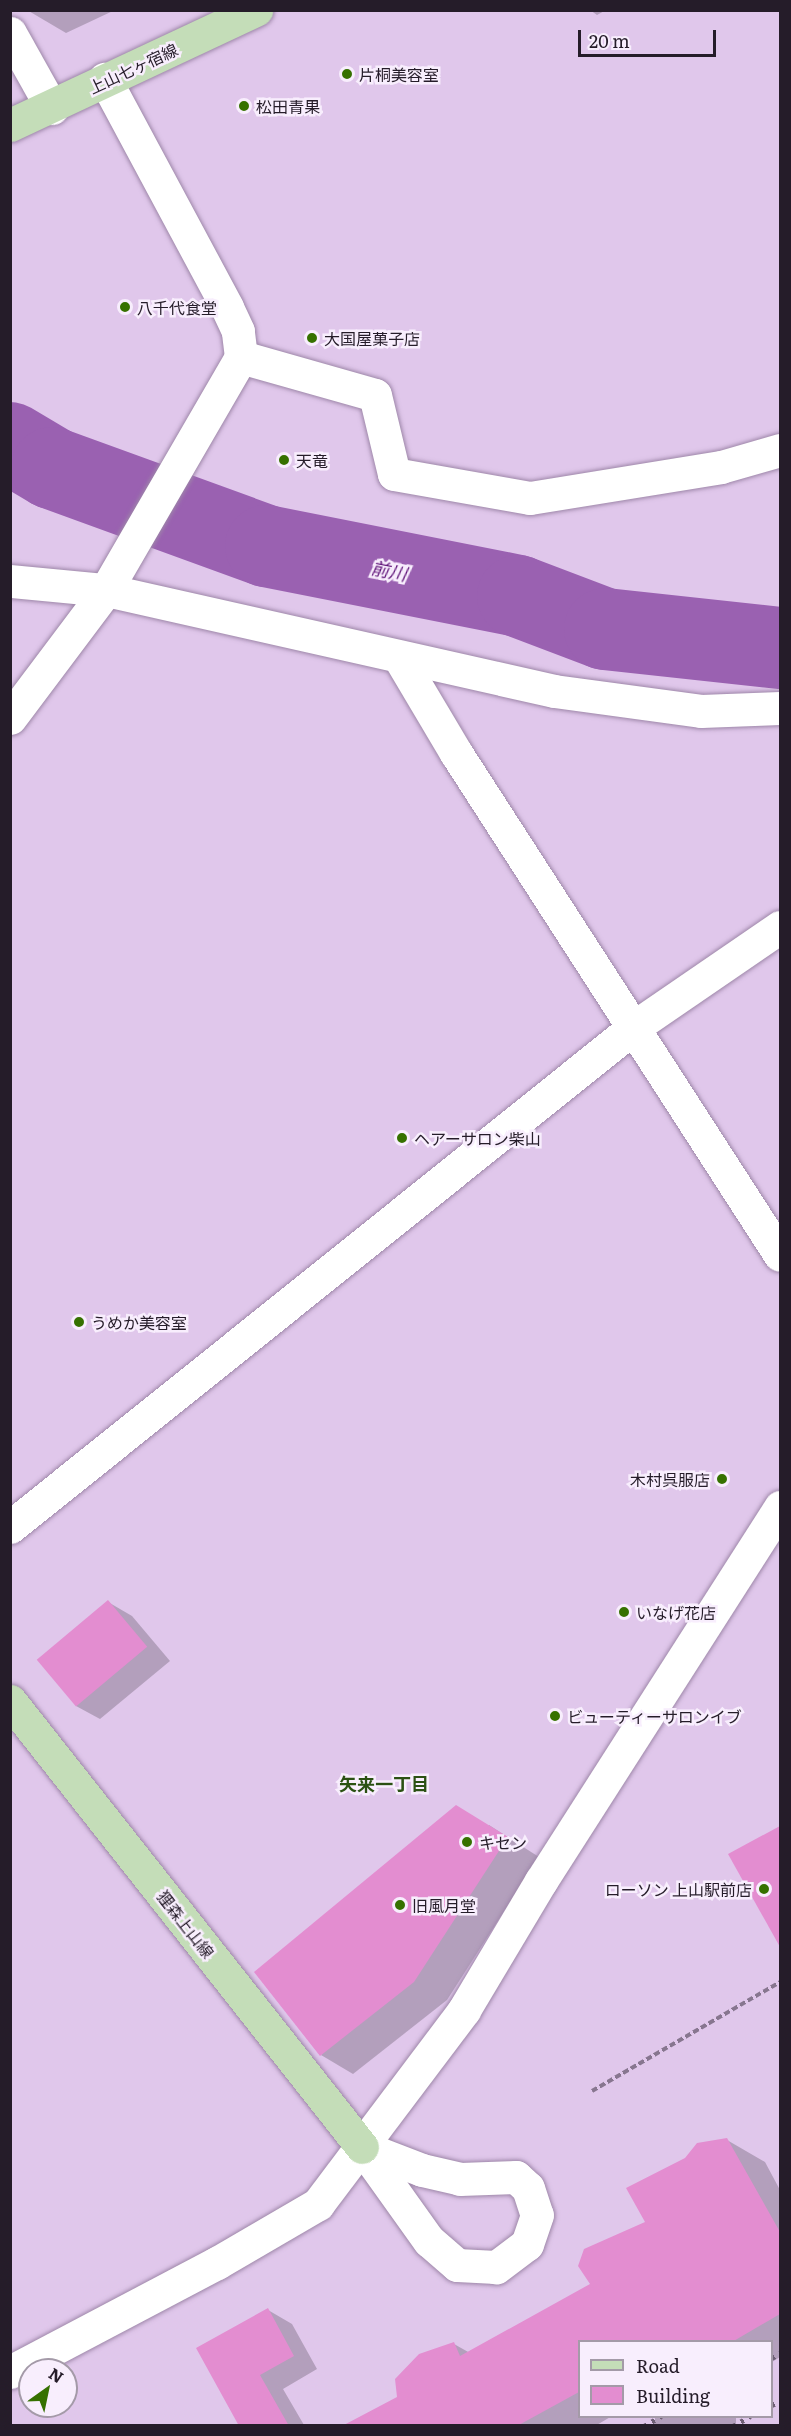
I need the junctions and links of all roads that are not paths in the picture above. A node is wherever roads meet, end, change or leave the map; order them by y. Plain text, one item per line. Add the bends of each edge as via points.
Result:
1 (256, 10) edge
2 (10, 33) edge
3 (105, 79) junction
4 (52, 108) junction
5 (10, 125) edge
6 (241, 357) junction
7 (780, 450) edge
8 (10, 581) edge
9 (106, 590) junction
10 (399, 657) junction
11 (780, 708) edge
12 (10, 718) edge
13 (780, 927) edge
14 (634, 1027) junction
15 (780, 1255) edge
16 (780, 1507) edge
17 (10, 1527) edge
18 (10, 1701) edge
19 (362, 2147) junction
20 (10, 2372) edge

1 - 3 main road, 上山七ヶ宿線
2 - 4 street
3 - 4 main road, 上山七ヶ宿線
3 - 6 street via 227,307 238,331
4 - 5 main road, 上山七ヶ宿線
6 - 7 street via 375,395 394,474 530,498 721,467
6 - 9 street
8 - 9 street
9 - 10 street
9 - 12 street
10 - 11 street via 554,691 701,711
10 - 14 street via 456,753
13 - 14 street
14 - 15 street
14 - 17 street
16 - 19 street via 541,1881 464,2010
18 - 19 main road, 狸森上山線
19 - 19 street via 422,2170 460,2179 516,2177 528,2188 537,2214 526,2244 496,2267 457,2265 429,2241
19 - 20 street via 318,2204 217,2264

